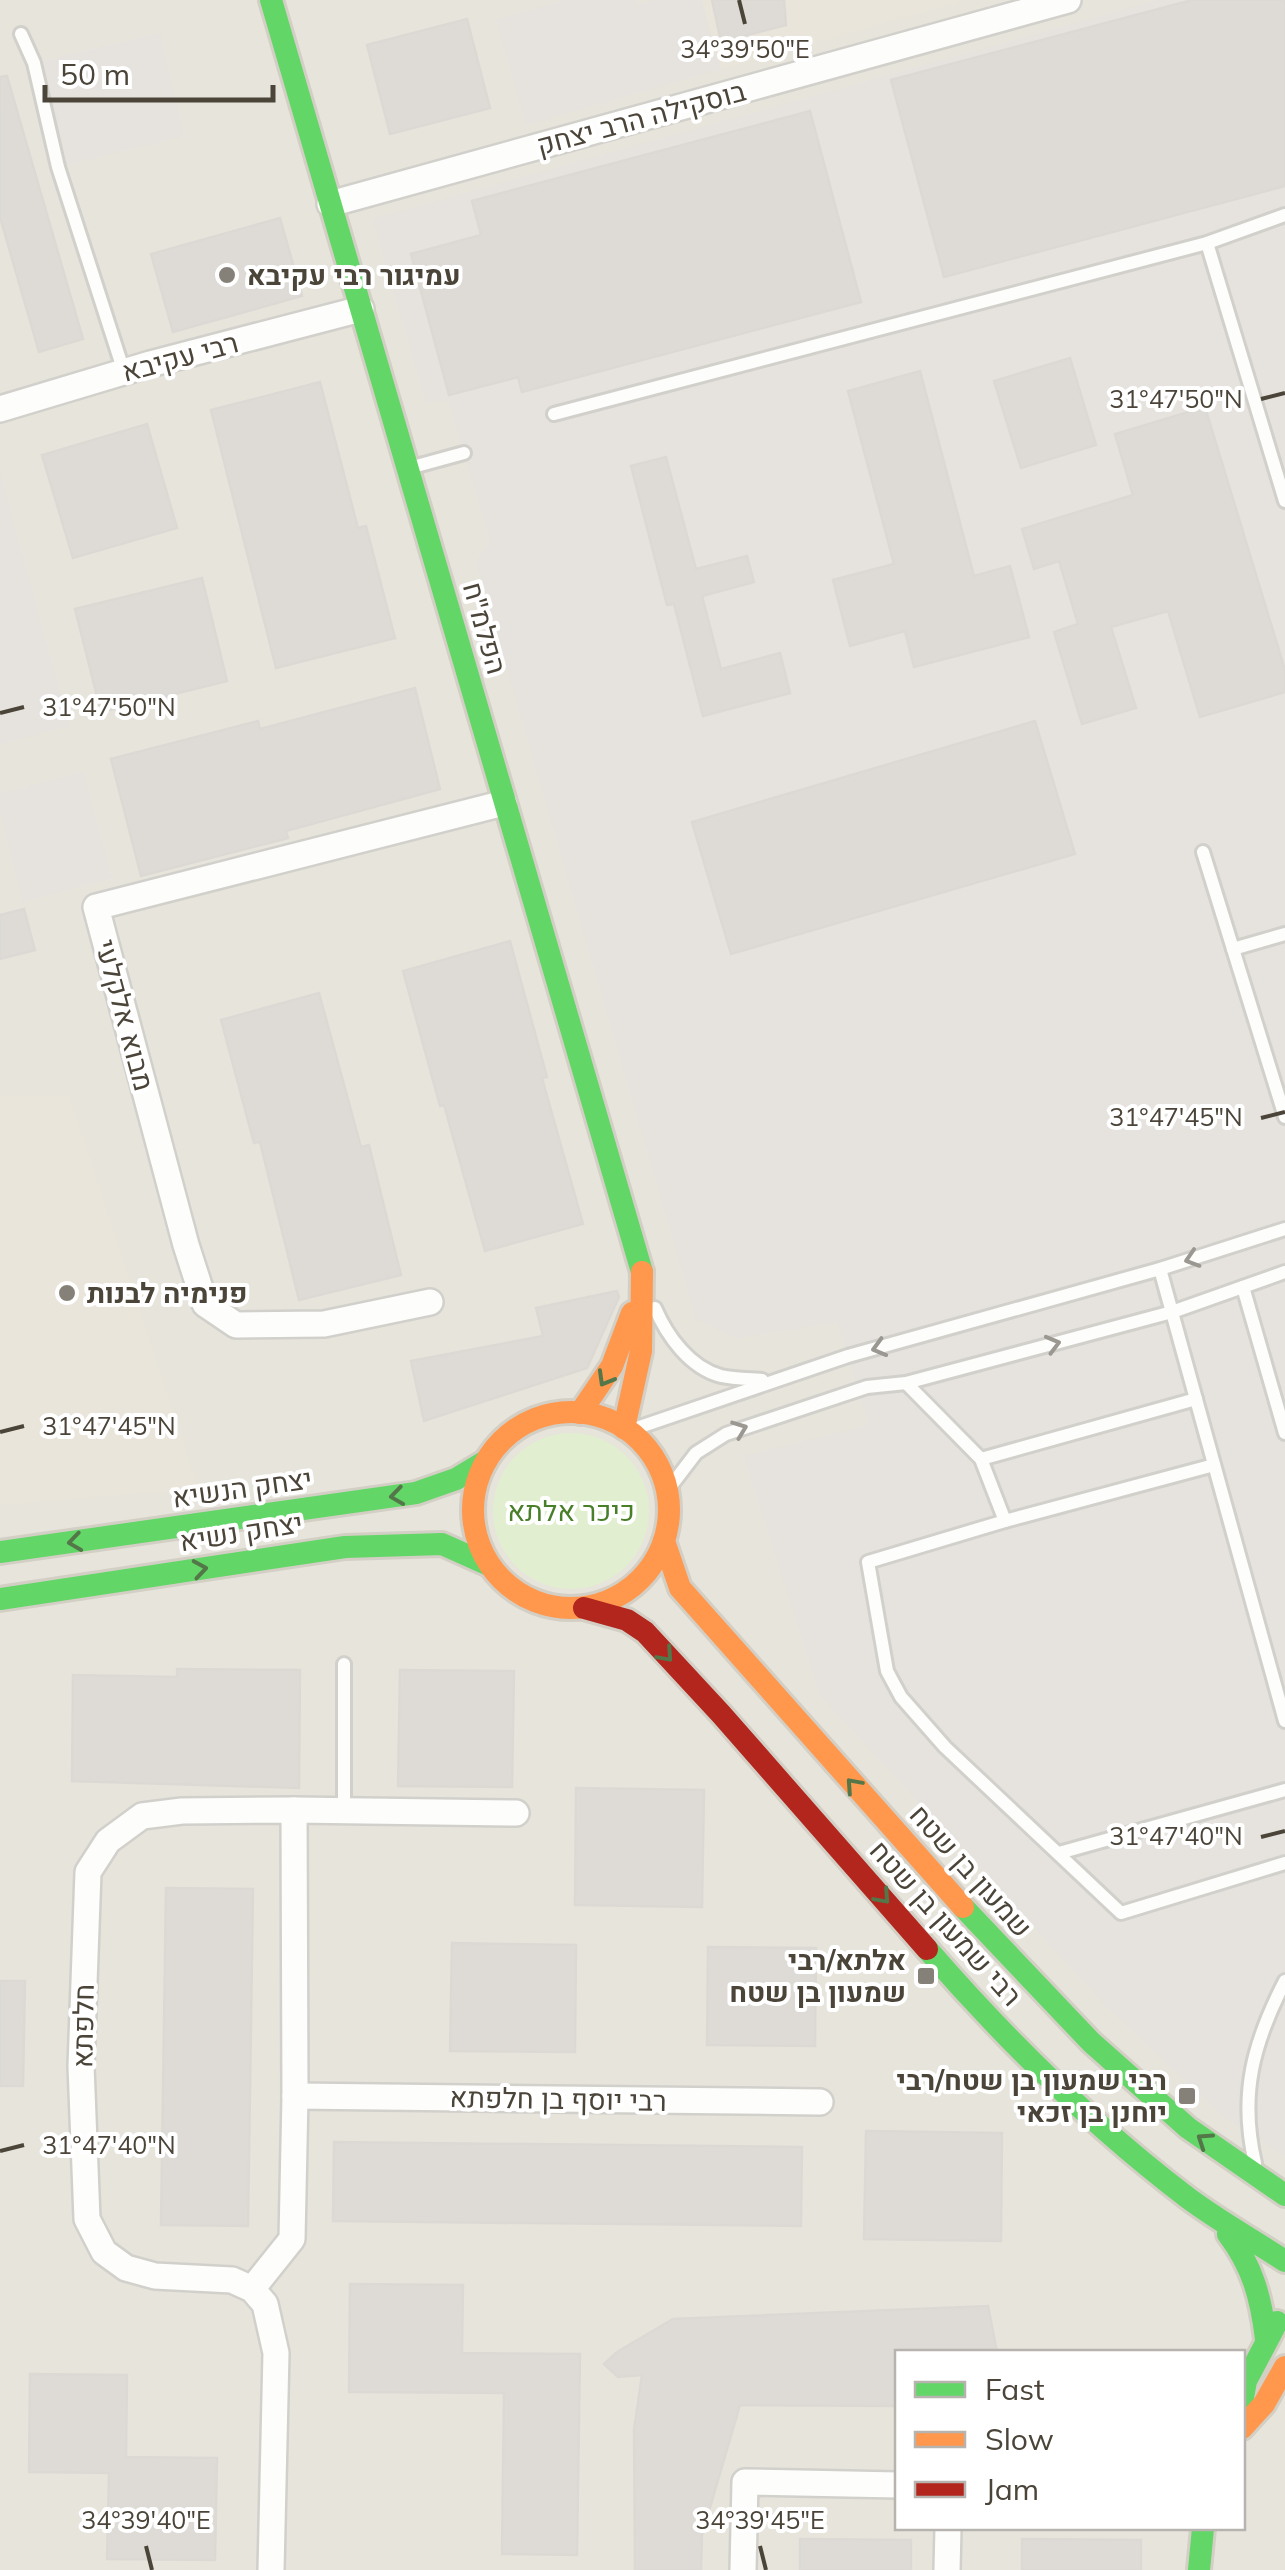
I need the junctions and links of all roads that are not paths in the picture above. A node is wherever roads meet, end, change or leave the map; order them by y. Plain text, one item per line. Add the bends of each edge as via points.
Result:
1 (271, 0) edge
2 (1068, 0) edge
3 (22, 34) dead end
4 (330, 204) junction
5 (1285, 215) edge
6 (1207, 243) junction
7 (360, 309) junction
8 (124, 372) junction
9 (0, 409) edge
10 (554, 414) dead end
11 (464, 453) dead end
12 (407, 469) junction
13 (1285, 501) edge
14 (504, 804) junction
15 (1203, 852) dead end
16 (1285, 934) edge
17 (1233, 949) junction
18 (1285, 1117) edge
19 (1285, 1230) edge
20 (1160, 1269) junction
21 (1285, 1272) edge
22 (642, 1273) junction
23 (1243, 1287) junction
24 (430, 1302) dead end
25 (1172, 1312) junction
26 (770, 1381) junction
27 (906, 1384) junction
28 (1196, 1399) junction
29 (580, 1413) junction
30 (626, 1429) junction
31 (1285, 1433) edge
32 (980, 1459) junction
33 (486, 1460) junction
34 (1214, 1466) junction
35 (667, 1490) junction
36 (1005, 1521) junction
37 (664, 1542) junction
38 (0, 1552) edge
39 (488, 1565) junction
40 (0, 1599) edge
41 (584, 1608) junction
42 (344, 1664) dead end
43 (1285, 1721) edge
44 (1285, 1790) edge
45 (294, 1810) junction
46 (344, 1812) junction
47 (516, 1814) dead end
48 (1059, 1853) junction
49 (1285, 1863) edge
50 (1285, 1982) edge
51 (296, 2096) junction
52 (820, 2102) dead end
53 (1258, 2176) junction
54 (1285, 2194) edge
55 (1222, 2225) junction
56 (1285, 2261) edge
57 (252, 2289) junction
58 (1285, 2308) edge
59 (1266, 2339) junction
60 (1285, 2367) edge
61 (1245, 2386) edge
62 (1245, 2425) edge
63 (895, 2485) edge
64 (948, 2530) edge
65 (1203, 2530) edge
66 (271, 2570) edge
67 (743, 2570) edge
68 (947, 2570) edge
69 (1199, 2570) edge

1 - 4 street, הפלמ"ח
2 - 4 street, בוסקילה הרב יצחק
3 - 8 lane
4 - 7 street, הפלמ"ח
5 - 6 lane
6 - 10 lane
6 - 13 lane
7 - 8 street, רבי עקיבא
7 - 12 street, הפלמ"ח
8 - 9 street, רבי עקיבא
11 - 12 lane
12 - 14 street, הפלמ"ח
14 - 22 street, הפלמ"ח
14 - 24 street, מבוא אלקלעי via 96,907 205,1304 236,1325 324,1324
15 - 17 lane
16 - 17 lane
17 - 18 lane
19 -> 20 lane
20 - 25 lane
20 -> 26 lane
21 - 23 lane
22 - 26 lane via 662,1324 691,1361 720,1376
22 -> 29 street via 628,1333
22 - 30 street via 644,1344
23 - 25 lane
23 - 31 lane
27 -> 25 lane
25 - 28 lane
26 - 30 lane
27 - 32 lane
35 -> 27 lane via 696,1453 726,1434 867,1387
28 - 32 lane
28 - 34 lane
29 - 30 street
29 - 33 street via 526,1423
30 - 35 street via 657,1463
32 - 36 lane
33 -> 38 street, יצחק הנשיא via 416,1493
33 - 39 street via 472,1513
34 - 36 lane
34 - 43 lane
35 - 37 street
36 - 48 lane via 868,1562 887,1671 901,1697
37 - 41 street via 634,1586
53 -> 37 street, שמעון בן שטח via 1188,2128 1091,2042 995,1943 680,1588
40 -> 39 street, יצחק נשיא via 345,1546 442,1544
39 - 41 street via 530,1600
41 -> 55 street, רבי שמעון בן שטח via 645,1632 1016,2046 1112,2140
42 - 46 lane
44 - 48 lane
45 - 46 street
45 - 51 street
45 - 57 street, חלפתא via 142,1816 108,1840 88,1872 81,2066 86,2218 104,2252 126,2268 232,2280
46 - 47 street
48 - 49 lane via 1121,1912
50 - 53 lane via 1251,2063 1247,2117
51 - 52 street, רבי יוסף בן חלפתא
51 - 57 street via 292,2239
53 - 54 street, שמעון בן שטח
55 - 56 street, רבי שמעון בן שטח
55 - 59 street via 1250,2261
57 - 66 street via 265,2304 276,2353
58 - 59 street
59 - 61 street
60 - 62 street
63 - 67 street via 745,2482
64 - 68 street
65 - 69 street

